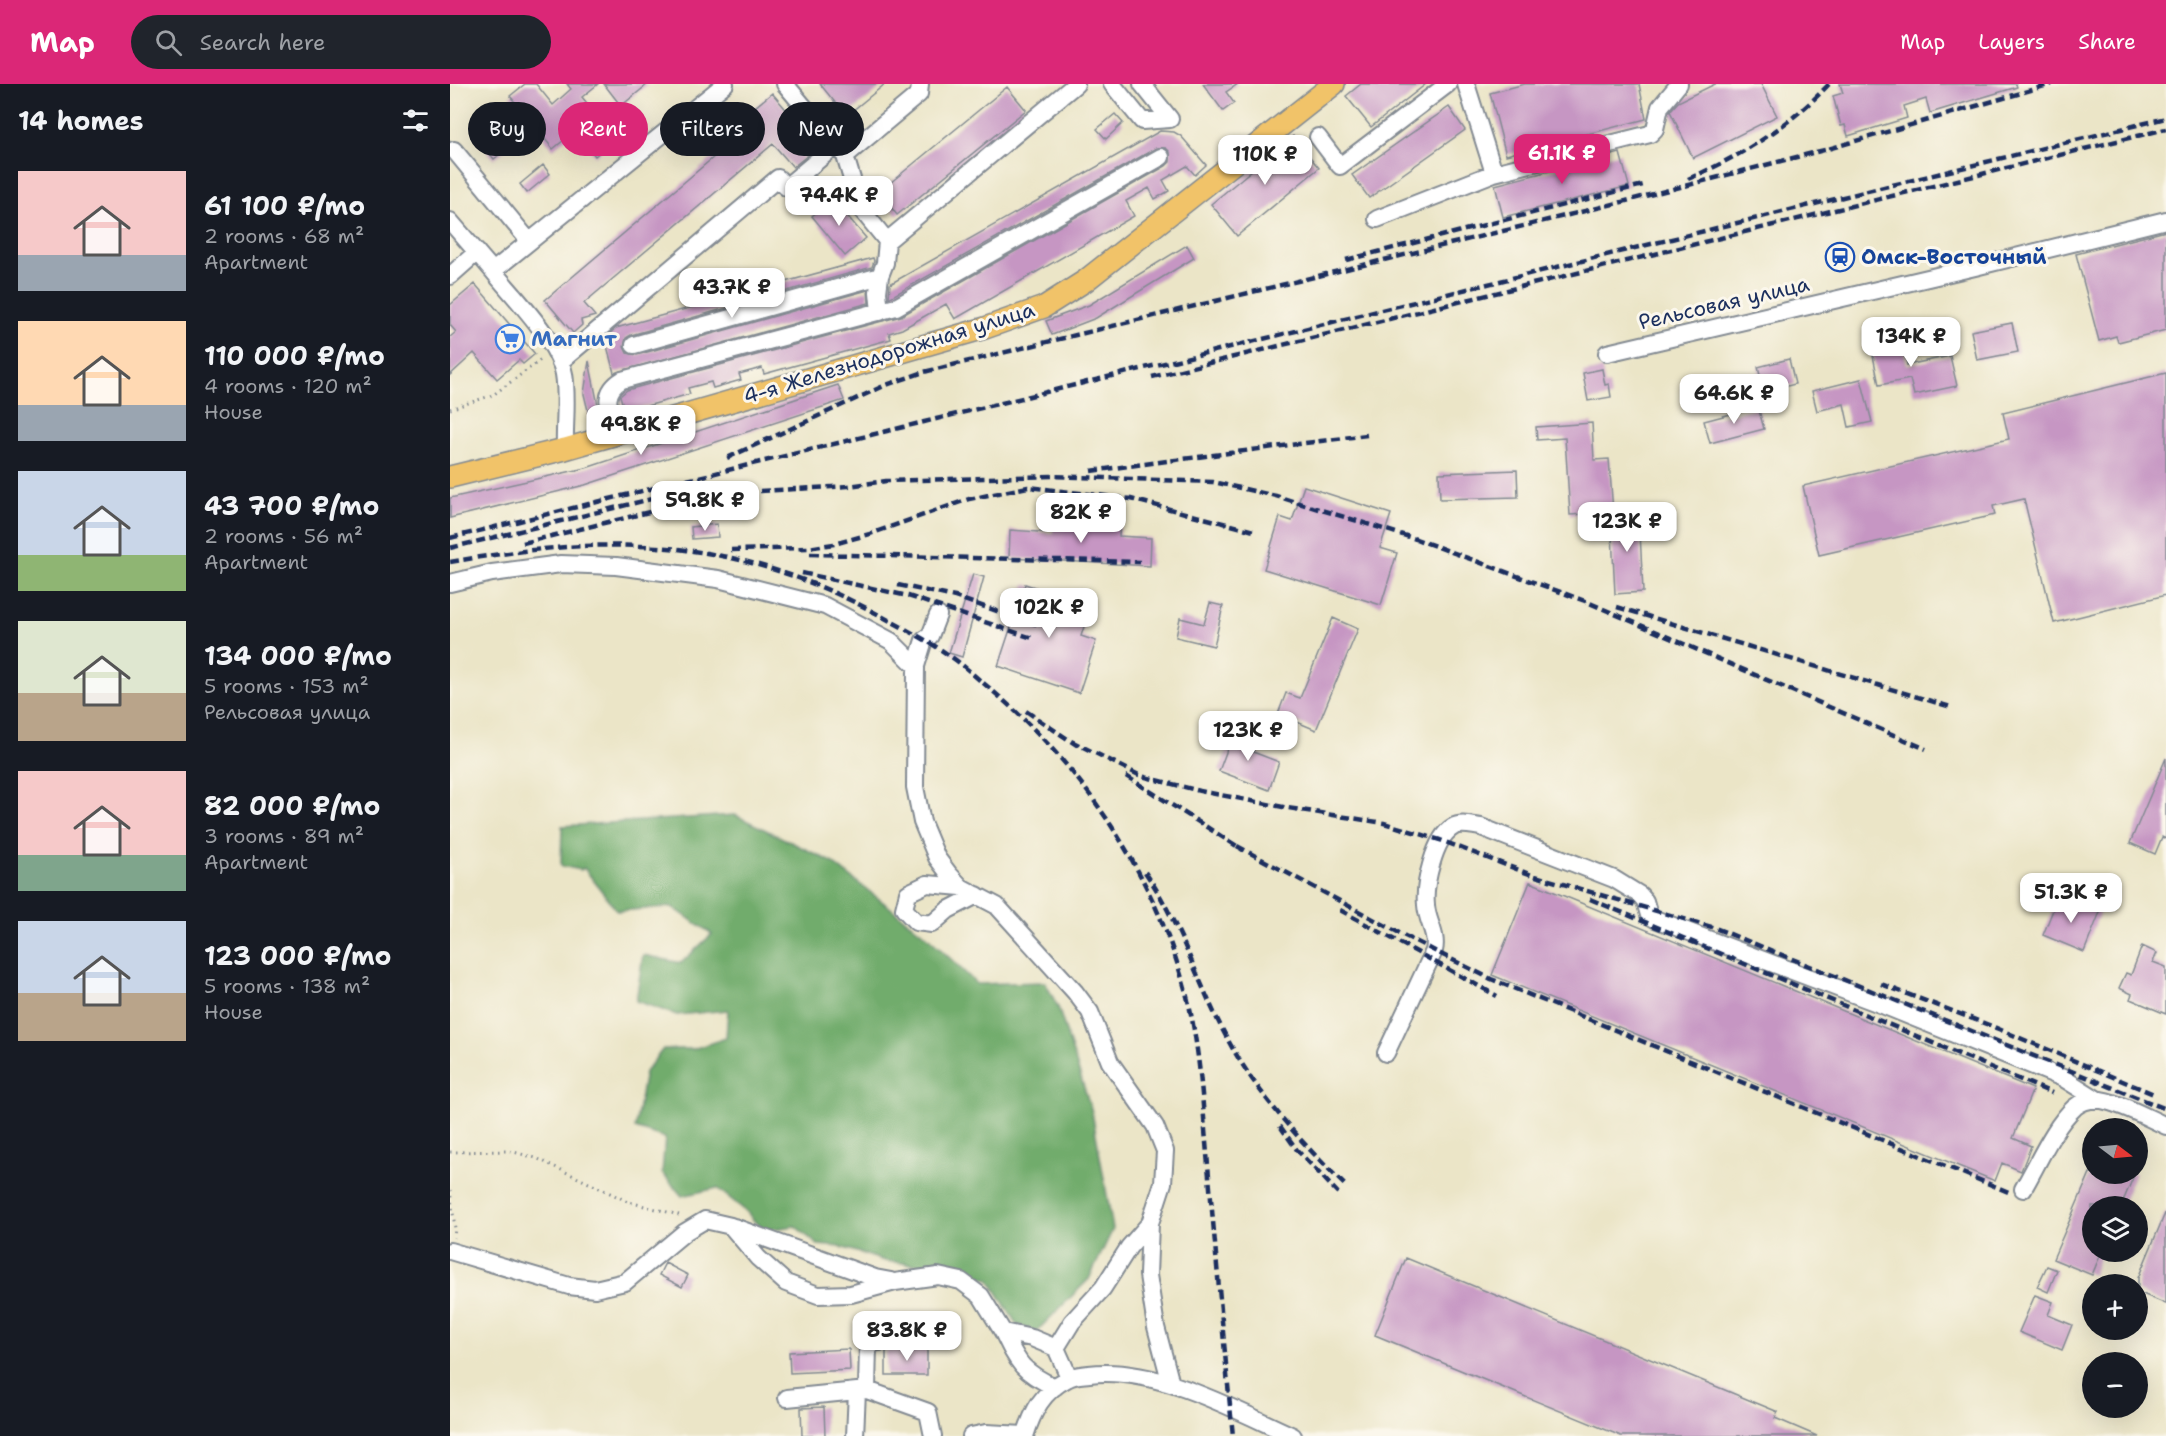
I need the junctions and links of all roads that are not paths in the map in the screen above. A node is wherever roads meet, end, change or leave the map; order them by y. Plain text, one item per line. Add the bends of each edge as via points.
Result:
1 (725, 84) edge
2 (785, 84) edge
3 (920, 84) edge
4 (1112, 84) edge
5 (1142, 84) edge
6 (1334, 84) edge
7 (1448, 84) edge
8 (1466, 84) edge
9 (1679, 84) edge
10 (1073, 85) edge
11 (800, 102) edge
12 (864, 133) edge
13 (1318, 137) dead end
14 (454, 150) dead end
15 (831, 156) edge
16 (842, 156) edge
17 (1161, 157) dead end
18 (1494, 174) junction
19 (1377, 219) dead end
20 (2166, 220) edge
21 (450, 221) edge
22 (887, 241) junction
23 (529, 242) junction
24 (477, 252) junction
25 (493, 271) junction
26 (450, 276) edge
27 (880, 276) junction
28 (880, 312) junction
29 (634, 345) dead end
30 (1607, 353) dead end
31 (557, 356) junction
32 (616, 434) junction
33 (565, 449) junction
34 (450, 477) edge
35 (450, 583) edge
36 (938, 615) dead end
37 (916, 666) junction
38 (961, 887) junction
39 (977, 895) junction
40 (1386, 1053) dead end
41 (2098, 1100) junction
42 (2166, 1126) edge
43 (2023, 1189) dead end
44 (1150, 1223) junction
45 (732, 1226) junction
46 (451, 1251) edge
47 (895, 1282) junction
48 (1003, 1332) junction
49 (908, 1337) dead end
50 (1056, 1348) junction
51 (1062, 1382) junction
52 (1171, 1384) junction
53 (862, 1390) junction
54 (787, 1398) dead end
55 (855, 1436) edge
56 (933, 1436) edge
57 (971, 1436) edge
58 (1025, 1436) edge
59 (1293, 1436) edge

1 - 23 street
2 - 11 street
3 - 12 street via 919,94
4 - 5 street via 1142,121 1170,119
6 - 32 main road, 4-я Железнодорожная улица via 1085,280 1044,307 986,328
7 - 13 street via 1340,166
8 - 18 street
9 - 18 street via 1660,107 1650,134
10 - 22 street
14 - 23 street
15 - 31 street via 786,188 778,178
16 - 22 street via 861,209
17 - 28 street via 896,307
18 - 19 street
20 - 30 street, Рельсовая улица
21 - 24 street
22 - 27 street
23 - 25 street
24 - 25 street
24 - 26 street
25 - 31 street
27 - 28 street
27 - 29 street
28 - 32 street via 622,380 607,397
31 - 33 street via 566,391
32 - 33 main road, 4-я Железнодорожная улица
33 - 34 main road, 4-я Железнодорожная улица
35 - 37 street via 561,564 616,566 718,579 825,606 891,640
36 - 37 street
37 - 38 street via 915,787 922,822 938,858
38 - 39 street
38 - 39 street via 927,884 908,893 904,909 916,922 932,924 948,910
39 - 44 street via 997,906 1075,992 1090,1012 1110,1062 1155,1126 1165,1151 1163,1183
40 - 41 street via 1434,951 1436,942 1426,906 1428,876 1440,840 1453,827 1463,825 1481,827 1614,879 1640,895 1655,919 2053,1074
41 - 42 street
41 - 43 street via 2076,1106 2062,1121
44 - 50 street
44 - 52 street via 1148,1275
45 - 46 street via 705,1220 625,1282 595,1289 569,1286
45 - 47 street
45 - 47 street via 758,1258 786,1283 818,1295 851,1294
47 - 48 street via 938,1276 961,1281 981,1296
48 - 50 street
48 - 51 street via 1017,1361 1033,1377
49 - 53 street via 868,1344
50 - 51 street
51 - 52 street via 1100,1373
51 - 58 street via 1039,1402
52 - 59 street
53 - 54 street
53 - 55 street
53 - 56 street via 928,1412
57 - 58 street

